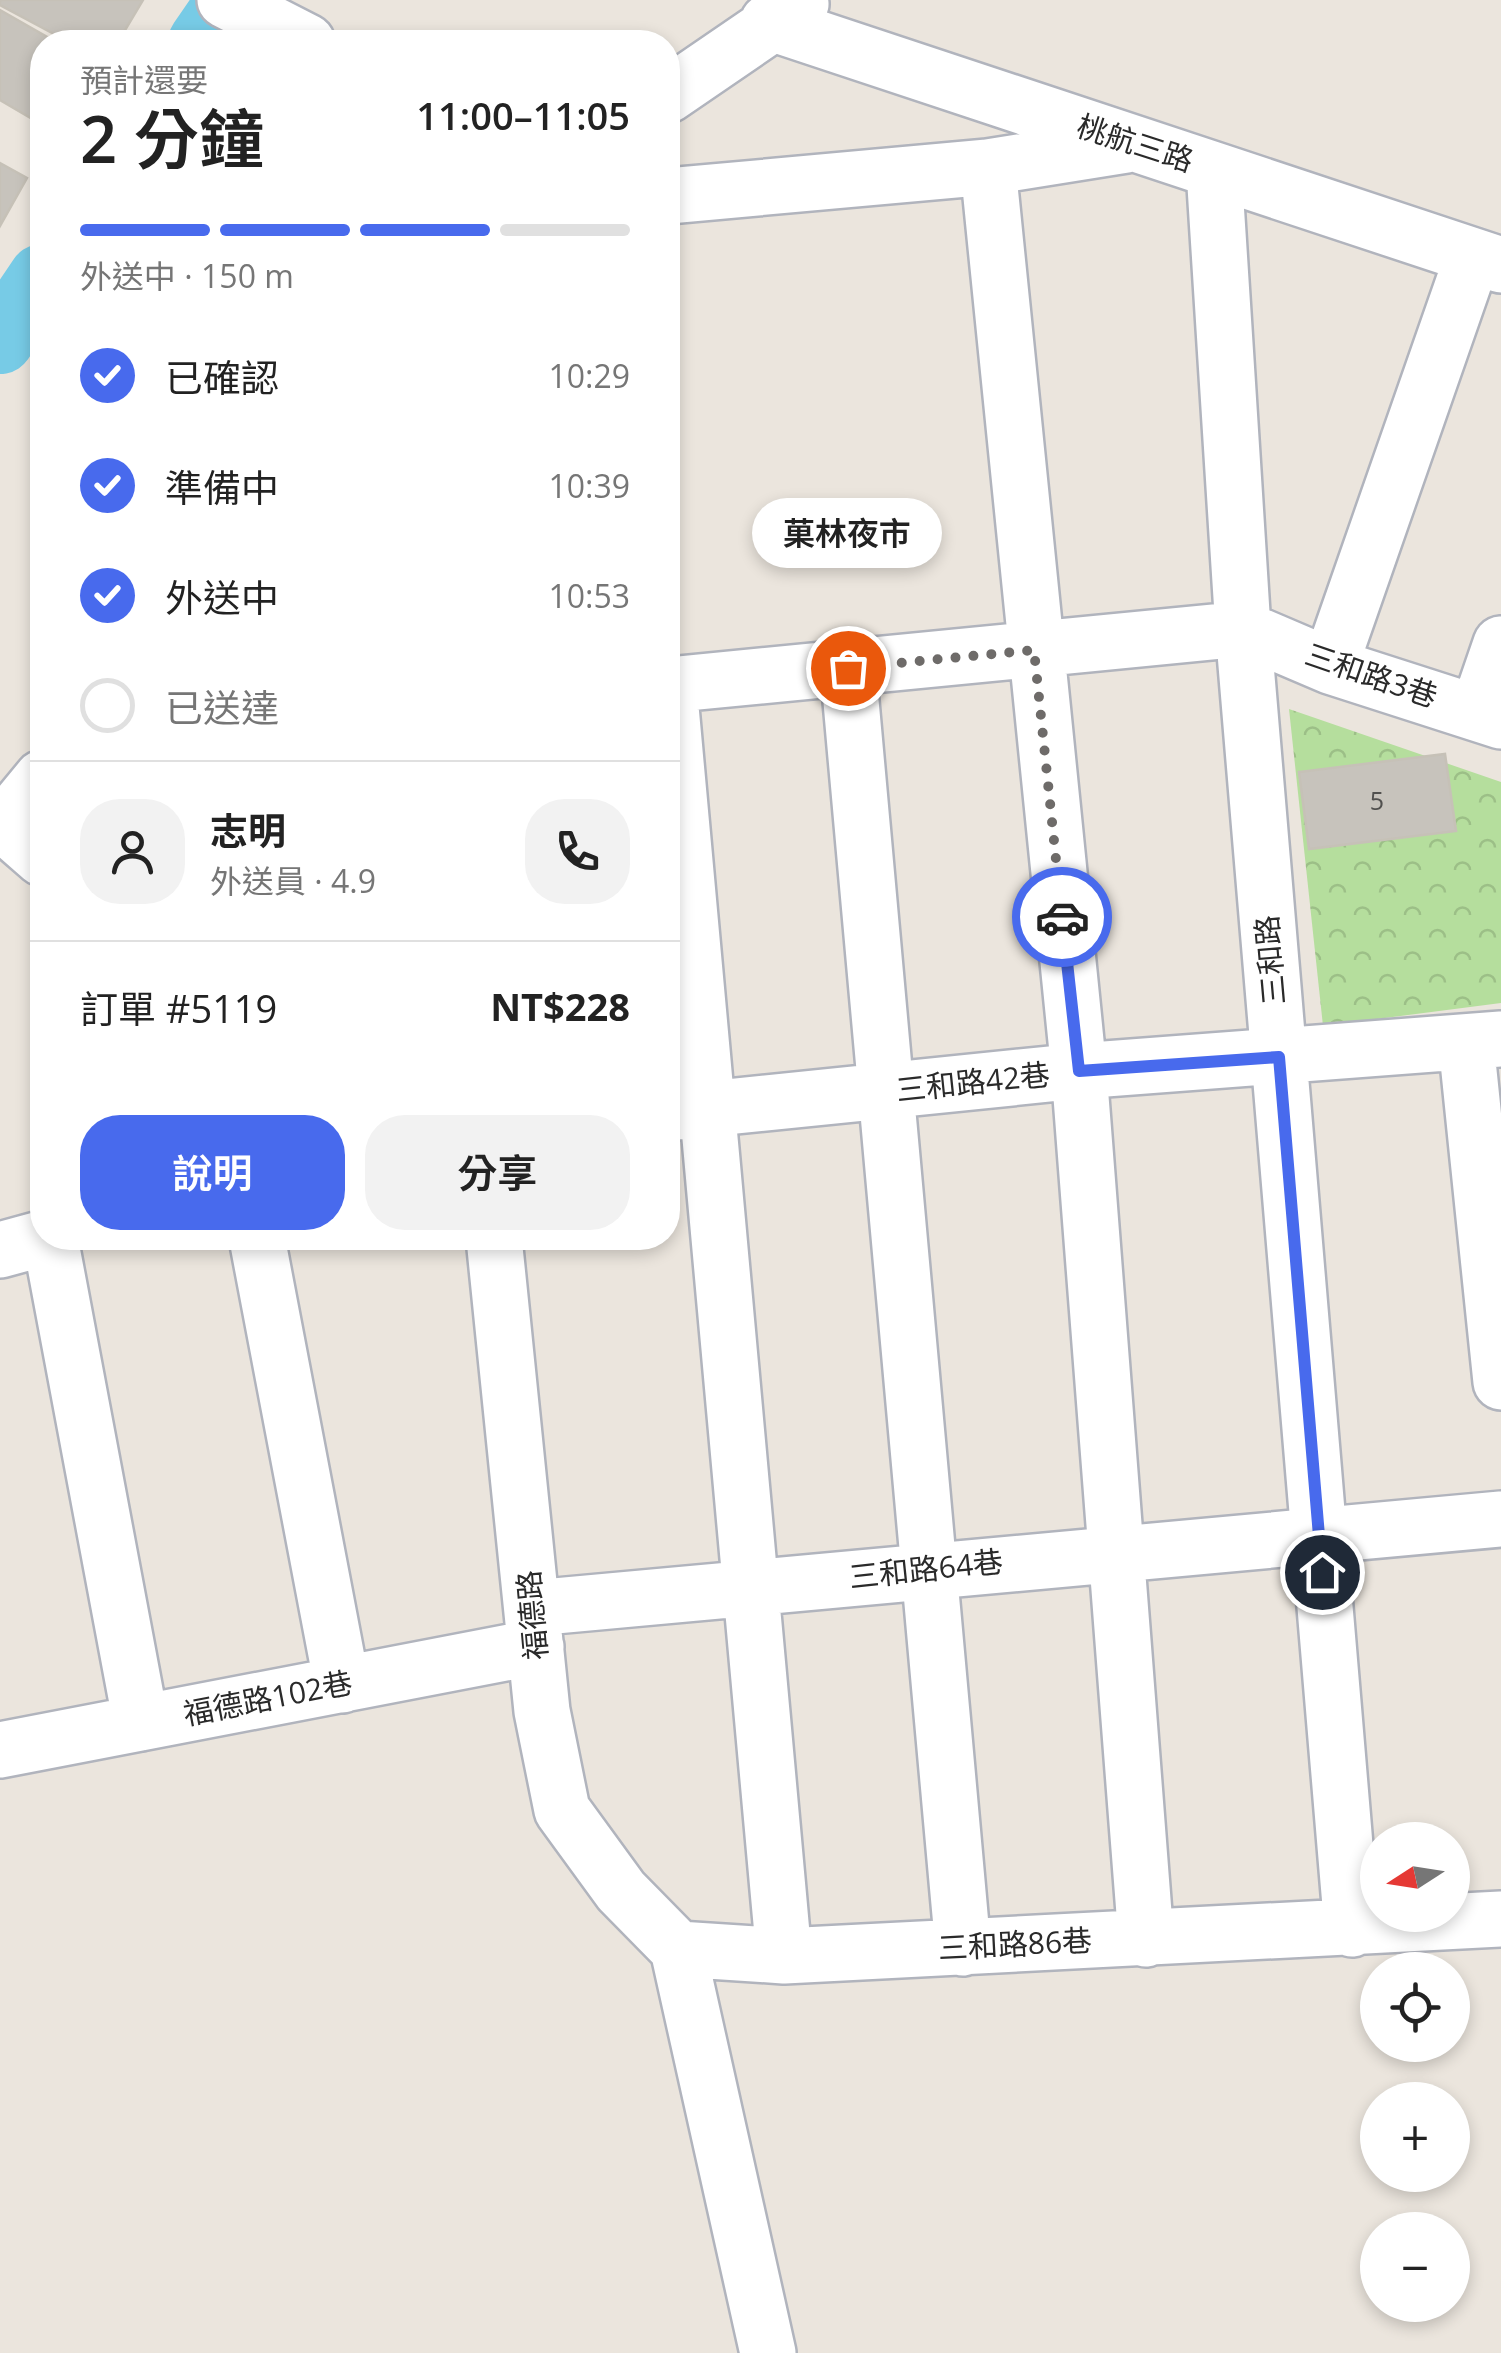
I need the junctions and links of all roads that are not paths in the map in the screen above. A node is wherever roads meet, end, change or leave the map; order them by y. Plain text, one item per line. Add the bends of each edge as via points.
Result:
1 (225, 0) edge
2 (788, 11) edge
3 (284, 30) edge
4 (680, 87) edge
5 (1134, 144) junction
6 (988, 167) junction
7 (1214, 170) junction
8 (680, 195) edge
9 (1487, 260) edge
10 (1243, 628) junction
11 (1501, 644) edge
12 (1034, 650) junction
13 (1330, 666) junction
14 (848, 668) junction
15 (680, 684) edge
16 (1489, 716) edge
17 (30, 804) edge
18 (15, 837) edge
19 (680, 941) edge
20 (1484, 1040) edge
21 (1279, 1057) junction
22 (1079, 1071) junction
23 (888, 1093) junction
24 (688, 1111) edge
25 (30, 1242) edge
26 (0, 1250) edge
27 (49, 1250) edge
28 (259, 1250) edge
29 (495, 1250) edge
30 (1501, 1382) edge
31 (1501, 1519) edge
32 (1319, 1532) junction
33 (1118, 1552) junction
34 (931, 1570) junction
35 (747, 1588) junction
36 (535, 1627) junction
37 (342, 1685) junction
38 (142, 1723) junction
39 (0, 1750) edge
40 (1501, 1919) edge
41 (1352, 1929) junction
42 (1146, 1938) junction
43 (962, 1948) junction
44 (678, 1949) junction
45 (784, 1956) junction
46 (768, 2353) edge

1 - 3 street
2 - 4 street
2 - 5 street, 桃航三路
5 - 6 street
5 - 7 street, 桃航三路
6 - 8 street
6 - 12 street
7 - 9 street, 桃航三路
7 - 10 street, 三和路
9 - 13 street
10 - 12 street
10 - 13 street, 三和路3巷
10 - 21 street, 三和路
11 - 16 street
12 - 14 street
12 - 22 street
13 - 16 street, 三和路3巷
14 - 15 street
14 - 23 street
17 - 18 street
19 - 24 street
20 - 21 street, 三和路42巷
20 - 30 street
21 - 22 street, 三和路42巷
21 - 32 street, 三和路
22 - 23 street, 三和路42巷
22 - 33 street
23 - 24 street, 三和路42巷
23 - 34 street
24 - 35 street
25 - 26 street
27 - 38 street
28 - 37 street
29 - 36 street, 福德路
31 - 32 street, 三和路64巷
32 - 33 street, 三和路64巷
32 - 41 street, 三和路
33 - 34 street, 三和路64巷
33 - 42 street
34 - 35 street, 三和路64巷
34 - 43 street
35 - 36 street, 三和路64巷
35 - 45 street
36 - 37 street, 福德路102巷
36 - 44 street, 福德路 via 542,1711 562,1810 621,1890
37 - 38 street, 福德路102巷
38 - 39 street, 福德路102巷
40 - 41 street, 三和路86巷
41 - 42 street, 三和路86巷
42 - 43 street, 三和路86巷
43 - 45 street, 三和路86巷
44 - 45 street, 三和路86巷
44 - 46 street

